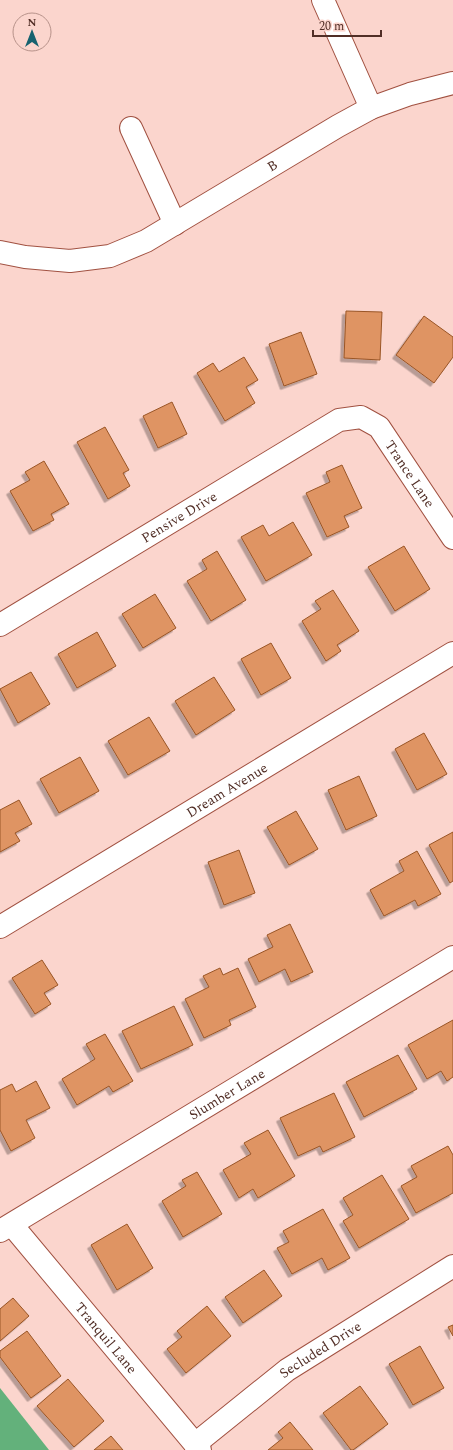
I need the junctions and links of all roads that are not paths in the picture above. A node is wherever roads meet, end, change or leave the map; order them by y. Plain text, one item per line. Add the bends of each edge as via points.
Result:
1 (323, 0) edge
2 (453, 83) edge
3 (370, 108) junction
4 (131, 128) dead end
5 (175, 224) junction
6 (1, 254) edge
7 (361, 417) joint
8 (453, 538) edge
9 (0, 624) edge
10 (453, 653) edge
11 (0, 927) edge
12 (453, 957) edge
13 (6, 1228) edge
14 (453, 1266) edge
15 (198, 1447) edge

1 - 3 street
2 - 3 street, B
3 - 5 street, B
4 - 5 street
5 - 6 street, B via 146,242 110,256 70,261
7 - 8 street, Trance Lane via 380,427
7 - 9 street, Pensive Drive via 339,420
10 - 11 street, Dream Avenue
12 - 13 street, Slumber Lane
13 - 15 street, Tranquil Lane
14 - 15 street, Secluded Drive via 287,1370

